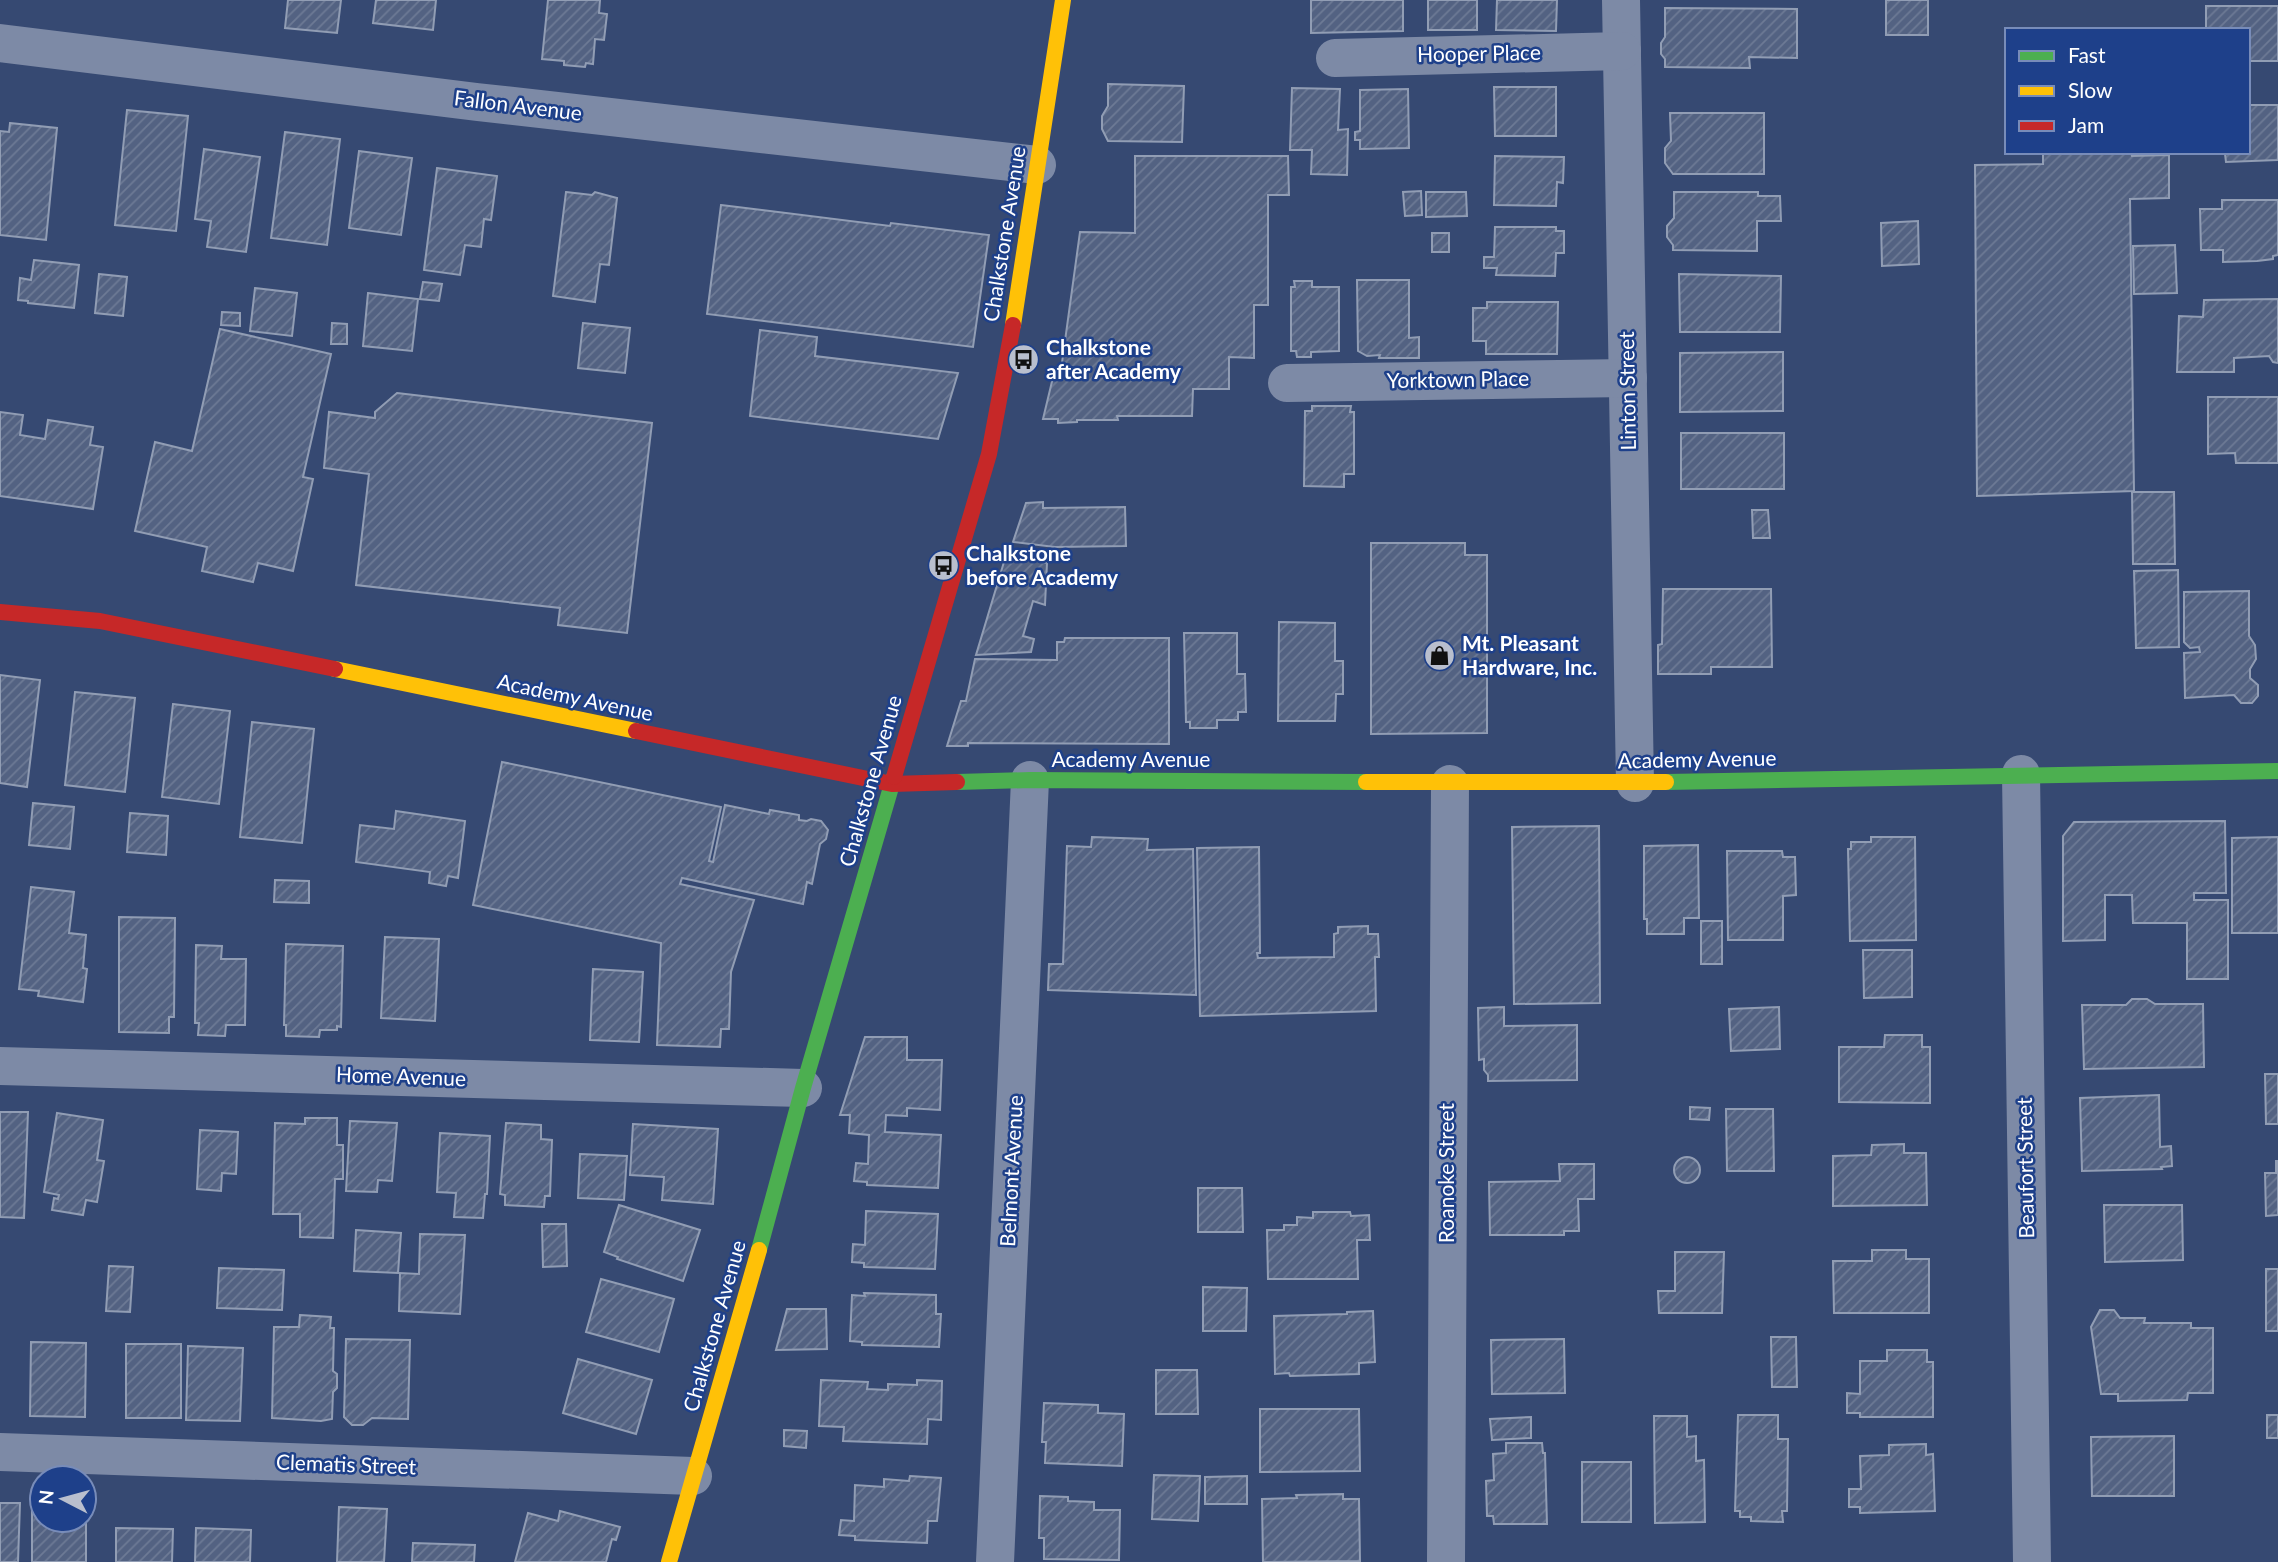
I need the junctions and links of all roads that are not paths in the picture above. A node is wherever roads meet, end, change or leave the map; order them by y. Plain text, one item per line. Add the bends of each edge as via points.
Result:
1 (1063, 0) edge
2 (1621, 0) edge
3 (0, 43) edge
4 (1622, 51) junction
5 (1335, 58) dead end
6 (1037, 165) junction
7 (1628, 378) junction
8 (1287, 383) dead end
9 (0, 612) edge
10 (2278, 771) edge
11 (2021, 774) junction
12 (1030, 780) junction
13 (1635, 783) junction
14 (892, 784) junction
15 (1450, 784) junction
16 (0, 1066) edge
17 (803, 1088) junction
18 (0, 1452) edge
19 (692, 1476) junction
20 (669, 1562) edge
21 (995, 1562) edge
22 (1446, 1562) edge
23 (2032, 1562) edge

1 - 6 street, Chalkstone Avenue
2 - 4 street, Linton Street
3 - 6 street, Fallon Avenue
4 - 5 street, Hooper Place
4 - 7 street, Linton Street
6 - 14 street, Chalkstone Avenue via 989,454
7 - 8 street, Yorktown Place
7 - 13 street, Linton Street
9 - 14 street, Academy Avenue via 100,621
10 - 11 street, Academy Avenue
11 - 13 street, Academy Avenue
11 - 23 street, Beaufort Street
12 - 14 street, Academy Avenue
12 - 15 street, Academy Avenue
12 - 21 street, Belmont Avenue
13 - 15 street, Academy Avenue
14 - 17 street, Chalkstone Avenue
15 - 22 street, Roanoke Street
16 - 17 street, Home Avenue
17 - 19 street, Chalkstone Avenue
18 - 19 street, Clematis Street
19 - 20 street, Chalkstone Avenue

